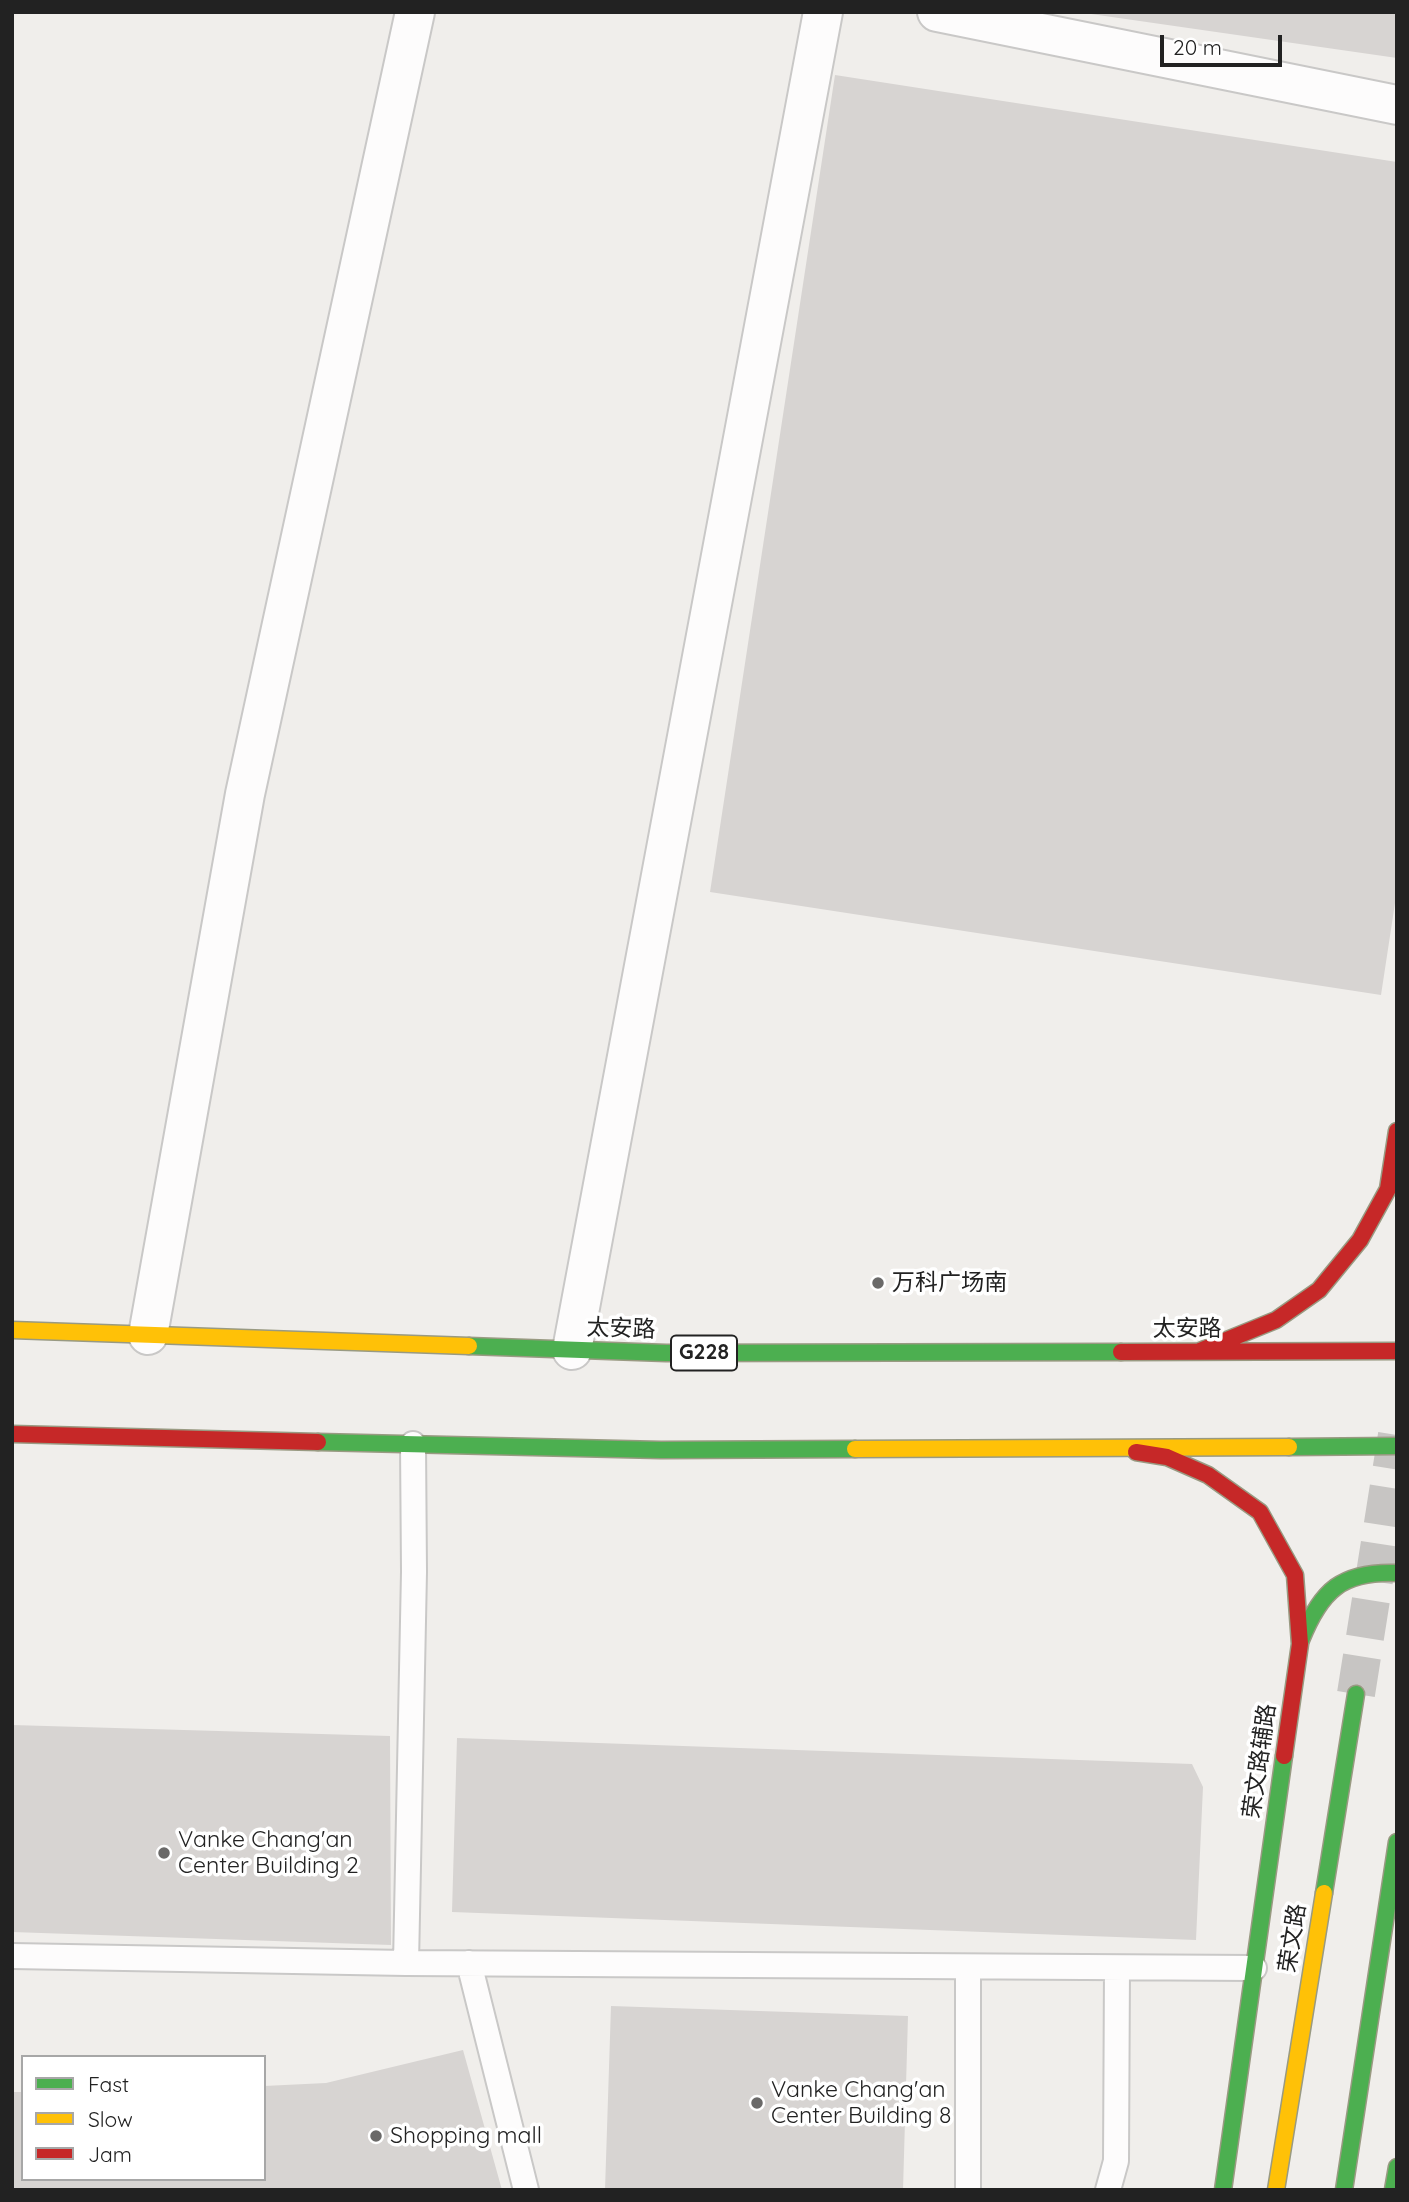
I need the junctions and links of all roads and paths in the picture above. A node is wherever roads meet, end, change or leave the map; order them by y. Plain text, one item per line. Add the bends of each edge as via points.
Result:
1 (415, 12) edge
2 (823, 12) edge
3 (937, 12) edge
4 (1397, 105) edge
5 (1397, 1131) edge
6 (1388, 1189) junction
7 (1397, 1206) edge
8 (12, 1330) edge
9 (148, 1335) junction
10 (572, 1350) junction
11 (1397, 1351) edge
12 (1200, 1352) junction
13 (12, 1434) edge
14 (413, 1444) junction
15 (1397, 1446) edge
16 (1110, 1448) junction
17 (1397, 1573) edge
18 (1300, 1644) junction
19 (1356, 1694) tunnel mouth
20 (1397, 1842) edge
21 (12, 1956) edge
22 (406, 1962) junction
23 (469, 1963) junction
24 (968, 1967) junction
25 (1117, 1968) junction
26 (1254, 1968) junction
27 (1397, 2167) edge
28 (526, 2190) edge
29 (968, 2190) edge
30 (1108, 2190) edge
31 (1223, 2190) edge
32 (1276, 2190) edge
33 (1344, 2190) edge
34 (1393, 2190) edge

1 - 9 street via 245,794
2 - 10 street
3 - 4 street
5 - 6 main road
6 - 7 main road
6 - 12 main road via 1360,1240 1319,1290 1276,1320
8 - 9 main road, 太安路 / G228
9 - 10 main road, 太安路 / G228
10 - 12 main road, 太安路 / G228
11 - 12 main road, 太安路 / G228
13 - 14 main road
14 - 16 main road via 661,1450
14 - 22 lane
15 - 16 main road
16 - 18 main road, 荣文路辅路 via 1167,1457 1208,1475 1260,1512 1295,1575
17 - 18 main road via 1347,1577 1323,1596 1310,1615
18 - 26 main road, 荣文路辅路
19 - 32 main road, 荣文路
20 - 33 main road
21 - 22 lane
22 - 23 lane
23 - 24 lane
23 - 28 lane
24 - 25 lane
24 - 29 lane
25 - 26 lane
25 - 30 lane via 1116,2161
26 - 31 main road, 荣文路辅路
27 - 34 main road

